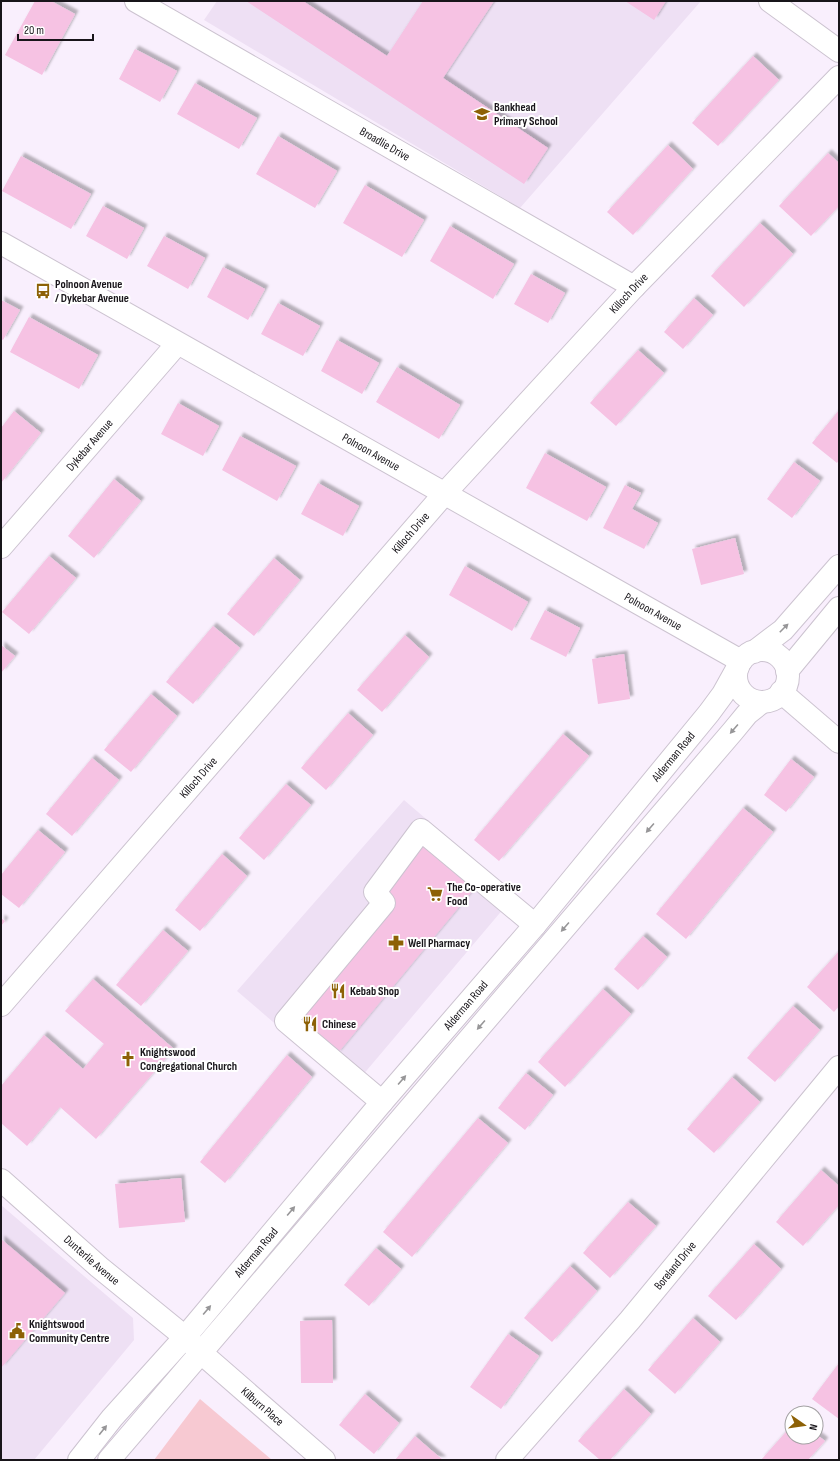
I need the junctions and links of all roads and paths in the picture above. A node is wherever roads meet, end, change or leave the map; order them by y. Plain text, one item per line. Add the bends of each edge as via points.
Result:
1 (136, 1) edge
2 (770, 1) edge
3 (839, 51) edge
4 (839, 77) edge
5 (1, 242) edge
6 (634, 287) junction
7 (177, 344) junction
8 (445, 493) junction
9 (1, 547) edge
10 (839, 566) edge
11 (839, 608) edge
12 (744, 660) junction
13 (787, 671) junction
14 (772, 697) junction
15 (839, 742) edge
16 (534, 925) junction
17 (1, 1005) edge
18 (839, 1067) edge
19 (382, 1102) junction
20 (1, 1180) edge
21 (185, 1337) junction
22 (201, 1353) junction
23 (518, 1456) edge
24 (79, 1460) edge
25 (109, 1460) edge
26 (324, 1460) edge

1 - 6 street, Broadlie Drive
2 - 3 street
4 - 6 street, Killoch Drive
5 - 7 street, Polnoon Avenue
6 - 8 street, Killoch Drive
7 - 8 street, Polnoon Avenue
7 - 9 street, Dykebar Avenue
8 - 12 street, Polnoon Avenue
8 - 17 street, Killoch Drive
12 -> 10 street, Alderman Road via 783,630
11 - 13 street
12 - 13 street via 764,651 772,652 784,663
12 - 14 street via 737,679 741,691 754,701
12 - 16 street, Alderman Road via 709,713
13 - 14 street via 787,680
14 - 15 street
14 -> 22 street, Alderman Road via 742,720
19 -> 16 street, Alderman Road
16 - 19 street via 421,830 375,892 384,903 286,1021
18 - 23 street, Boreland Drive
21 -> 19 street, Alderman Road
20 - 21 street, Dunterlie Avenue
21 - 22 street
24 -> 21 street, Alderman Road via 112,1418
22 - 25 street, Alderman Road
22 - 26 street, Kilburn Place

